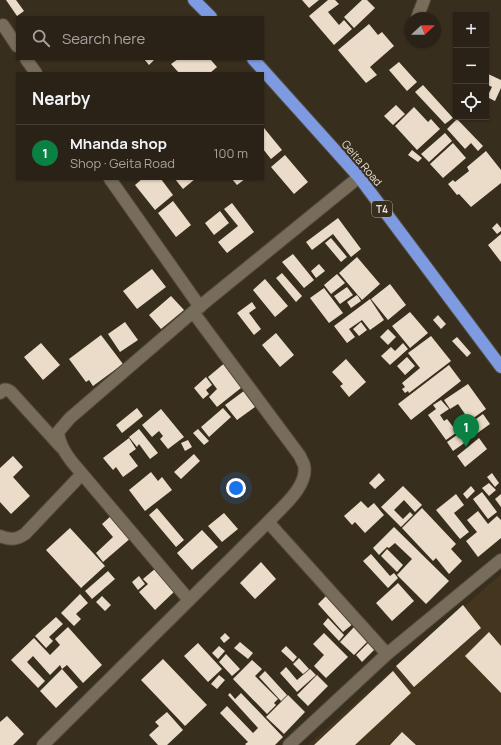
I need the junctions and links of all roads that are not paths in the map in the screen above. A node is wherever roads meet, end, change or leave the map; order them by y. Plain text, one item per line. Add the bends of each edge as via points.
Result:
1 (194, 0) edge
2 (424, 0) edge
3 (419, 12) edge
4 (210, 16) edge
5 (3, 25) dead end
6 (16, 44) edge
7 (27, 60) edge
8 (254, 60) edge
9 (35, 72) edge
10 (358, 177) junction
11 (111, 180) edge
12 (196, 309) junction
13 (501, 367) edge
14 (0, 393) edge
15 (63, 450) junction
16 (82, 474) junction
17 (268, 522) junction
18 (0, 536) edge
19 (501, 560) edge
20 (189, 600) junction
21 (387, 654) junction
22 (44, 745) edge
23 (289, 745) edge

1 - 4 highway
2 - 3 street
5 - 6 street
7 - 9 street
8 - 10 highway, Geita Road / T4
10 - 12 street
10 - 13 highway, Geita Road / T4
11 - 12 street
12 - 15 street via 63,425 58,432
12 - 17 street via 304,464 303,478 296,492
14 - 15 street via 4,389 11,392
15 - 16 street
16 - 18 street via 25,534 9,539
16 - 20 street
17 - 20 street
17 - 21 street
19 - 21 street
20 - 22 street
21 - 23 street

